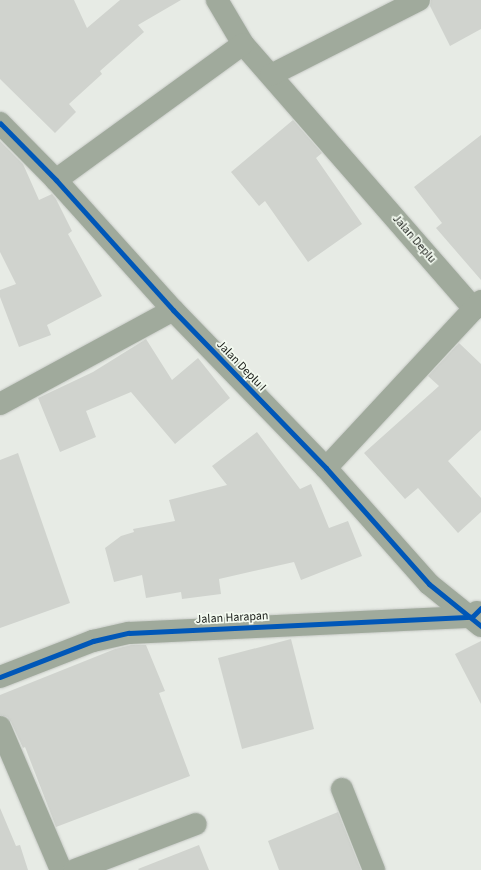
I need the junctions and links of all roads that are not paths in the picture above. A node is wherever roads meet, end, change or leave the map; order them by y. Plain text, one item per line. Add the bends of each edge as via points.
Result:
1 (217, 0) edge
2 (419, 0) edge
3 (243, 44) junction
4 (271, 75) junction
5 (0, 123) edge
6 (56, 180) junction
7 (478, 305) edge
8 (173, 310) junction
9 (0, 404) edge
10 (326, 468) junction
11 (478, 617) edge
12 (0, 677) edge
13 (0, 726) edge
14 (342, 789) dead end
15 (196, 824) dead end
16 (61, 870) edge
17 (75, 870) edge
18 (374, 870) edge

1 - 3 street, Jalan Deplu
2 - 4 street
3 - 4 street, Jalan Deplu
3 - 6 street
4 - 7 street, Jalan Deplu
5 - 6 street, Jalan Deplu I
6 - 8 street, Jalan Deplu I
7 - 10 street, Jalan Deplu
8 - 9 street
8 - 10 street, Jalan Deplu I
10 - 11 street, Jalan Deplu I via 429,584
11 - 12 street, Jalan Harapan via 129,633 93,641
13 - 16 street
14 - 18 street
15 - 17 street

